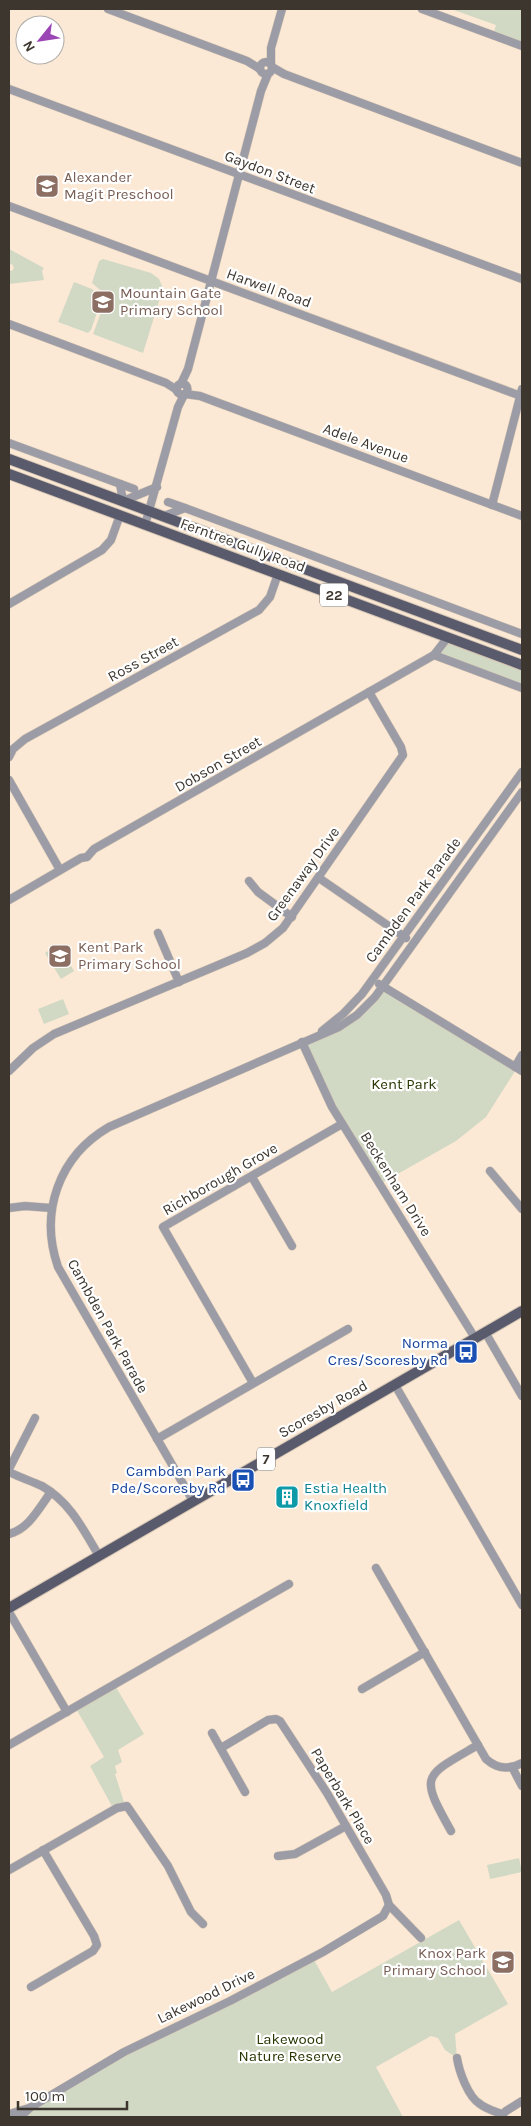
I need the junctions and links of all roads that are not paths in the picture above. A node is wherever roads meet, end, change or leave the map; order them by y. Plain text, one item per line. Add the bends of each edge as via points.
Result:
1 (108, 9) edge
2 (282, 9) edge
3 (422, 9) edge
4 (522, 46) edge
5 (266, 68) junction
6 (9, 89) edge
7 (522, 163) edge
8 (239, 174) junction
9 (9, 206) edge
10 (522, 279) edge
11 (211, 281) junction
12 (9, 324) edge
13 (182, 389) junction
14 (521, 392) edge
15 (9, 443) edge
16 (9, 459) edge
17 (9, 474) edge
18 (120, 484) junction
19 (157, 487) junction
20 (134, 489) dead end
21 (123, 501) junction
22 (168, 502) dead end
23 (492, 504) junction
24 (185, 508) junction
25 (150, 512) junction
26 (120, 515) junction
27 (164, 516) junction
28 (522, 516) edge
29 (145, 525) junction
30 (278, 574) junction
31 (9, 604) edge
32 (433, 632) junction
33 (522, 634) edge
34 (448, 637) junction
35 (522, 650) edge
36 (436, 651) junction
37 (522, 665) edge
38 (522, 688) edge
39 (369, 692) junction
40 (9, 757) edge
41 (522, 772) edge
42 (9, 780) edge
43 (508, 792) junction
44 (522, 792) edge
45 (520, 801) edge
46 (60, 870) junction
47 (319, 878) junction
48 (249, 881) dead end
49 (9, 900) edge
50 (292, 917) junction
51 (158, 932) dead end
52 (404, 936) junction
53 (413, 943) junction
54 (373, 980) junction
55 (179, 982) junction
56 (383, 986) junction
57 (316, 1035) junction
58 (302, 1042) junction
59 (522, 1055) edge
60 (519, 1069) edge
61 (9, 1071) edge
62 (342, 1124) junction
63 (490, 1171) dead end
64 (252, 1177) junction
65 (9, 1208) edge
66 (51, 1208) junction
67 (522, 1209) edge
68 (292, 1246) dead end
69 (522, 1310) edge
70 (348, 1329) dead end
71 (485, 1332) junction
72 (475, 1338) junction
73 (253, 1383) junction
74 (395, 1385) junction
75 (522, 1396) edge
76 (35, 1418) dead end
77 (157, 1439) junction
78 (9, 1471) edge
79 (51, 1492) junction
80 (193, 1502) junction
81 (9, 1534) edge
82 (99, 1556) junction
83 (376, 1568) dead end
84 (289, 1584) dead end
85 (522, 1605) edge
86 (9, 1610) edge
87 (425, 1652) junction
88 (362, 1689) dead end
89 (67, 1712) junction
90 (212, 1733) dead end
91 (9, 1745) edge
92 (478, 1745) junction
93 (220, 1748) junction
94 (522, 1763) edge
95 (512, 1767) junction
96 (522, 1786) edge
97 (245, 1792) dead end
98 (346, 1826) junction
99 (451, 1831) dead end
100 (43, 1850) junction
101 (278, 1856) dead end
102 (9, 1870) edge
103 (388, 1905) junction
104 (202, 1924) dead end
105 (421, 1938) dead end
106 (31, 1987) dead end
107 (457, 2058) dead end
108 (522, 2101) edge
109 (31, 2108) junction
110 (9, 2116) edge
111 (501, 2116) edge
112 (20, 2117) edge

1 - 5 street
2 - 5 street
3 - 4 street
5 - 7 street
5 - 8 street
6 - 8 street, Gaydon Street
8 - 10 street, Gaydon Street
8 - 11 street
9 - 11 street, Harwell Road
11 - 13 street
11 - 14 street, Harwell Road
12 - 13 street, Adele Avenue
13 - 19 street
13 - 23 street, Adele Avenue
14 - 23 street
15 - 18 street
16 - 21 main road, Ferntree Gully Road / 22
17 - 26 main road, Ferntree Gully Road / 22
18 - 20 street
18 - 21 street
19 - 21 street
19 - 25 street
21 - 25 main road, Ferntree Gully Road / 22
22 - 24 street, Ferntree Gully Road
23 - 28 street, Adele Avenue
24 - 27 street, Ferntree Gully Road
24 - 33 street, Ferntree Gully Road
25 - 27 main road, Ferntree Gully Road / 22
25 - 29 street
26 - 29 main road, Ferntree Gully Road / 22
26 - 31 street via 110,540 102,550
27 - 35 main road, Ferntree Gully Road / 22
29 - 30 main road, Ferntree Gully Road / 22
30 - 32 main road, Ferntree Gully Road / 22
30 - 40 street, Ross Street via 270,597 259,610 25,739
32 - 34 main road, Ferntree Gully Road / 22
32 - 36 street
34 - 36 street, Dobson Street
34 - 37 main road, Ferntree Gully Road / 22
36 - 38 street
36 - 39 street, Dobson Street
39 - 46 street, Dobson Street
39 - 47 street, Greenaway Drive via 407,754
41 - 43 street, Cambden Park Parade
42 - 46 street
43 - 45 street
43 - 52 street, Cambden Park Parade
44 - 45 street, Cambden Park Parade
45 - 53 street, Cambden Park Parade
46 - 49 street, Dobson Street
47 - 50 street, Greenaway Drive
47 - 52 street
48 - 50 street via 258,892
50 - 55 street, Greenaway Drive via 259,948
51 - 55 street
52 - 53 street
52 - 54 street, Cambden Park Parade
53 - 56 street, Cambden Park Parade
54 - 56 street
54 - 57 street, Cambden Park Parade via 349,1009
55 - 61 street, Greenaway Drive via 54,1034 33,1048
56 - 57 street, Cambden Park Parade via 352,1019
56 - 60 street
57 - 58 street, Cambden Park Parade
58 - 62 street, Beckenham Drive
58 - 66 street, Cambden Park Parade via 103,1131 72,1159 58,1183
59 - 60 street
62 - 64 street, Richborough Grove
62 - 72 street, Beckenham Drive
63 - 67 street
64 - 68 street
64 - 73 street, Richborough Grove via 163,1227
65 - 66 street
66 - 77 street, Cambden Park Parade via 51,1241 62,1275
69 - 71 main road, Scoresby Road / 7
70 - 73 street
71 - 72 main road, Scoresby Road / 7
71 - 75 street
72 - 74 main road, Scoresby Road / 7
73 - 77 street
74 - 80 main road, Scoresby Road / 7
74 - 85 street
76 - 78 street
77 - 80 street, Cambden Park Parade
78 - 79 street
79 - 81 street via 26,1526
79 - 82 street via 70,1509
80 - 82 main road, Scoresby Road / 7
82 - 86 main road, Scoresby Road / 7
83 - 87 street
84 - 89 street
86 - 89 street
87 - 88 street
87 - 92 street
89 - 91 street
90 - 93 street
92 - 95 street via 491,1763
92 - 99 street via 439,1768 432,1778 432,1796
93 - 97 street
93 - 98 street, Paperbark Place via 268,1720 278,1719
94 - 95 street
95 - 96 street
98 - 101 street via 295,1854
98 - 103 street, Paperbark Place via 386,1895
100 - 102 street
100 - 104 street via 117,1808 127,1806
100 - 106 street via 97,1945 93,1951
103 - 105 street, Paperbark Place
103 - 109 street, Lakewood Drive via 383,1916 323,1952 124,2052
107 - 111 street via 461,2075 474,2099
108 - 111 street
109 - 110 street, Lakewood Drive
109 - 112 street, Lakewood Drive

